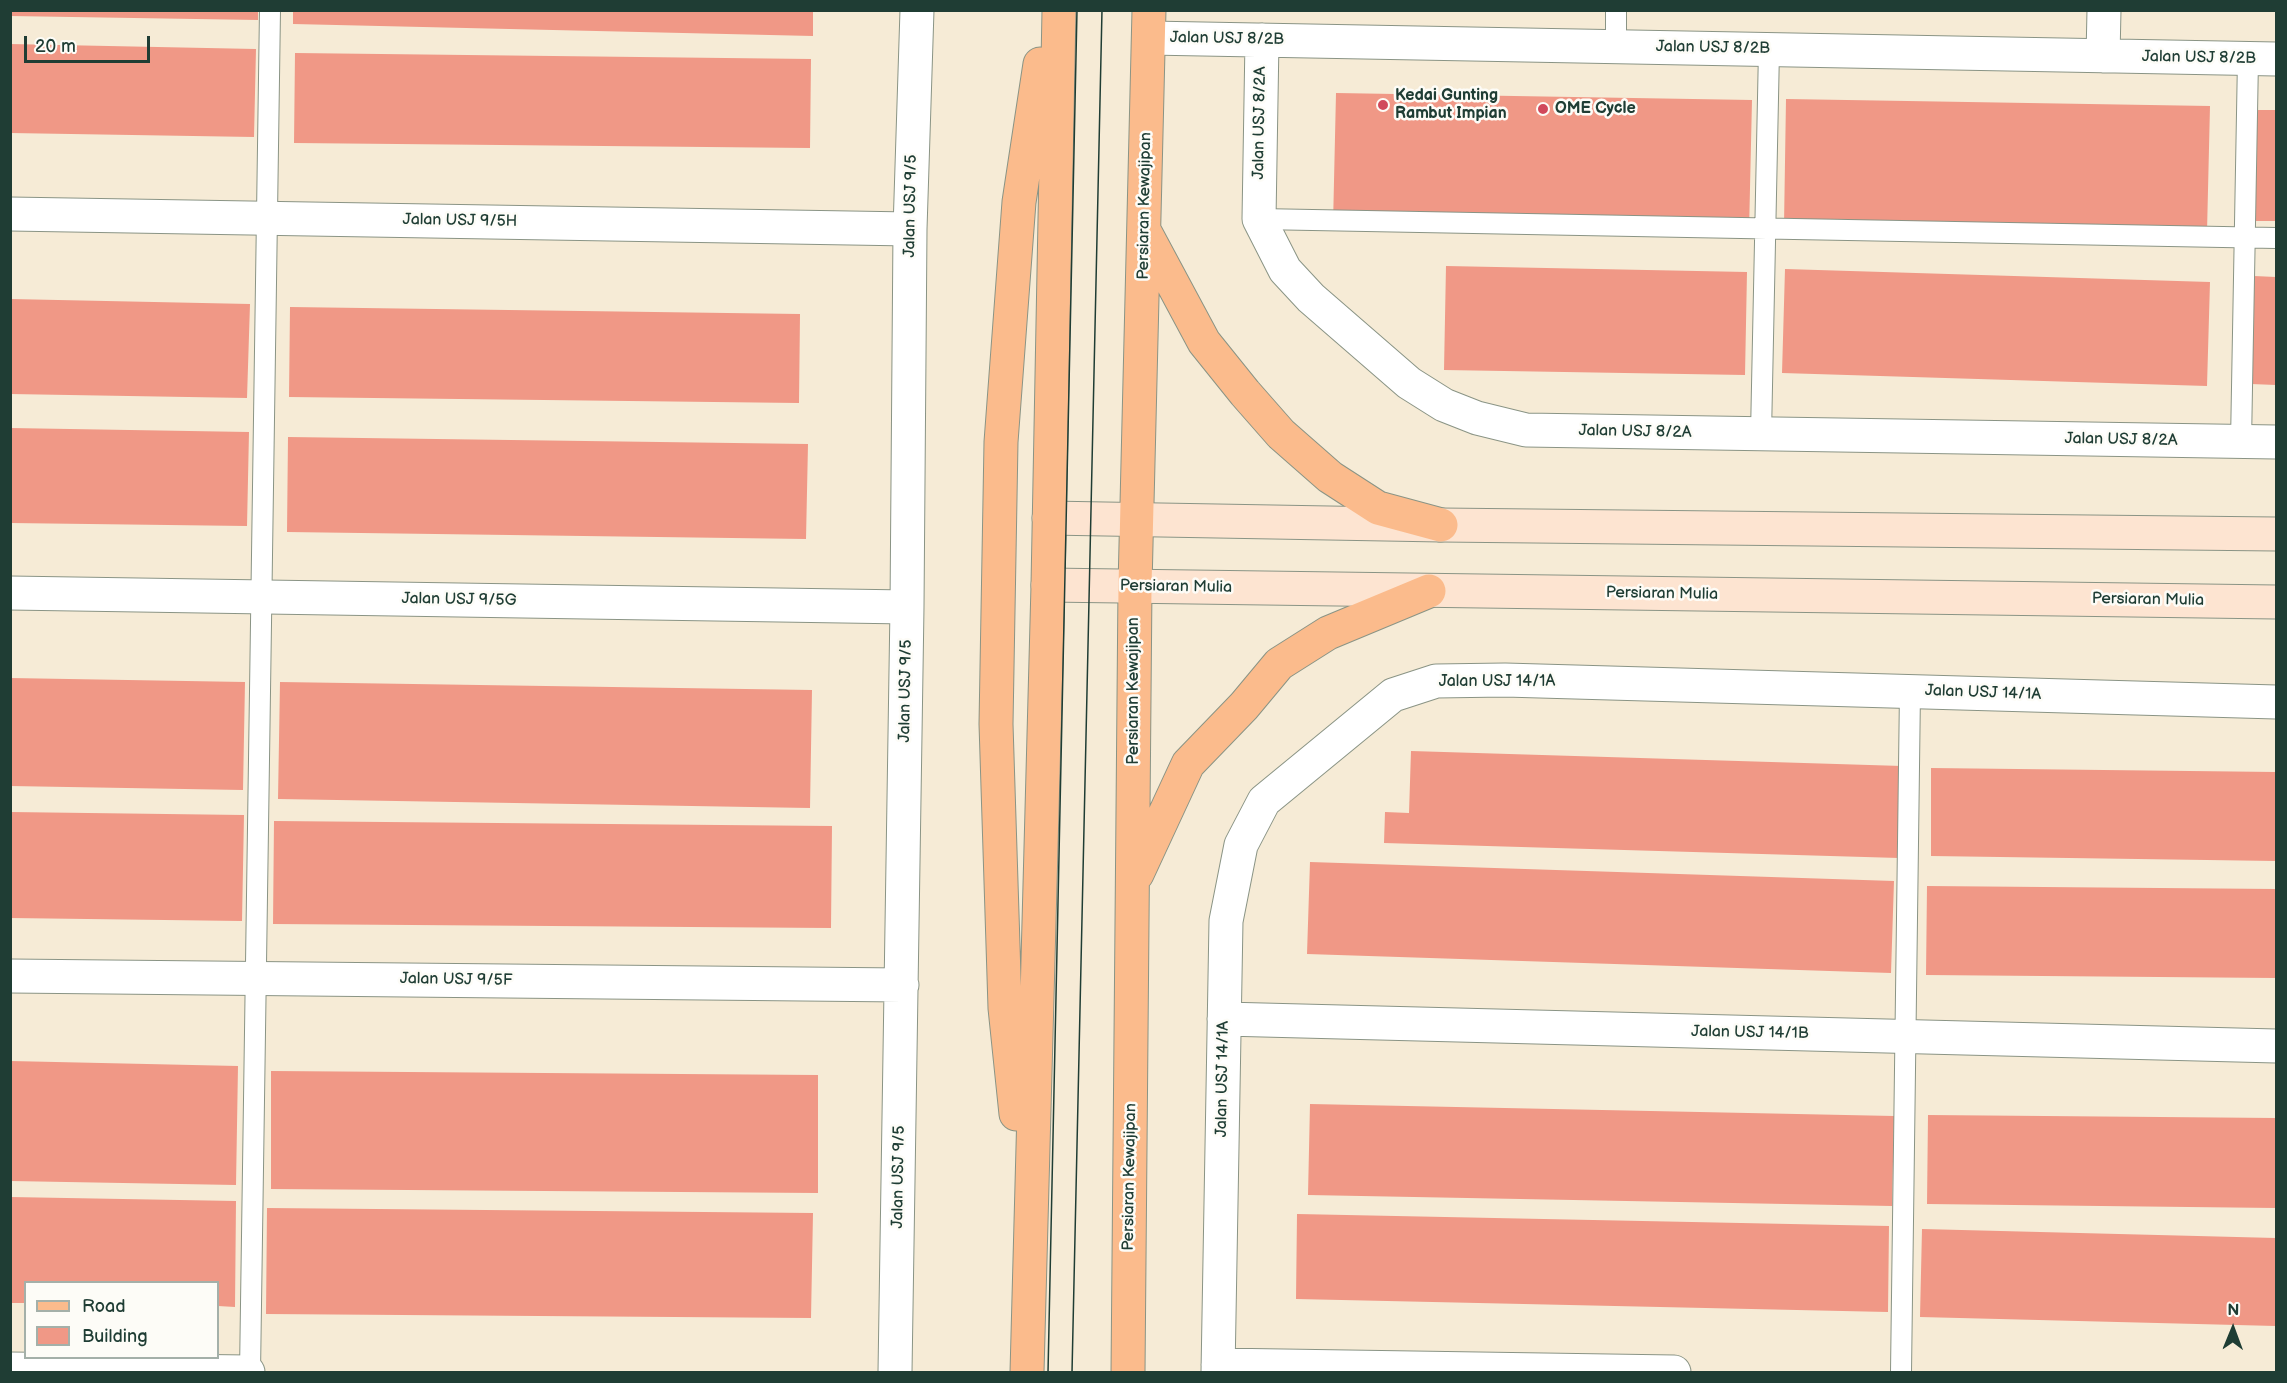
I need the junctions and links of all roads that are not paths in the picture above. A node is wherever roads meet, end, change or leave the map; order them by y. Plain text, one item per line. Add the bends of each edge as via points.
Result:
1 (270, 10) edge
2 (917, 10) edge
3 (1049, 10) edge
4 (1059, 10) edge
5 (1616, 10) edge
6 (2104, 10) edge
7 (1149, 24) edge
8 (1262, 40) junction
9 (1616, 46) junction
10 (1769, 50) junction
11 (2103, 56) junction
12 (2262, 59) edge
13 (10, 214) edge
14 (267, 218) junction
15 (1258, 219) junction
16 (910, 228) junction
17 (1766, 228) junction
18 (1144, 231) junction
19 (2245, 237) junction
20 (2277, 238) edge
21 (1761, 434) junction
22 (2241, 442) junction
23 (2277, 442) edge
24 (1049, 518) junction
25 (1137, 520) junction
26 (1441, 525) junction
27 (2277, 534) edge
28 (1048, 585) junction
29 (1135, 586) junction
30 (1429, 591) junction
31 (10, 593) edge
32 (261, 597) junction
33 (2277, 602) edge
34 (907, 607) junction
35 (1910, 691) junction
36 (2277, 702) edge
37 (1132, 883) junction
38 (10, 976) edge
39 (256, 978) junction
40 (902, 985) junction
41 (1224, 1019) junction
42 (1905, 1036) junction
43 (2277, 1046) edge
44 (1029, 1244) junction
45 (10, 1369) edge
46 (1218, 1369) edge
47 (249, 1372) edge
48 (895, 1372) edge
49 (1027, 1372) edge
50 (1128, 1372) edge
51 (1674, 1372) edge
52 (1900, 1372) edge

1 - 14 lane
2 - 16 street, Jalan USJ 9/5
3 - 44 main road via 1019,202 1001,442 997,712 1005,1008
4 - 24 main road
5 - 9 lane
6 - 11 street
7 - 8 street, Jalan USJ 8/2B
7 - 18 main road, Persiaran Kewajipan
8 - 9 street, Jalan USJ 8/2B
8 - 15 street, Jalan USJ 8/2A
9 - 10 street, Jalan USJ 8/2B
10 - 11 street, Jalan USJ 8/2B
10 - 17 lane
11 - 12 street, Jalan USJ 8/2B
12 - 19 lane
13 - 14 street, Jalan USJ 9/5H
14 - 16 street, Jalan USJ 9/5H
14 - 32 lane
15 - 17 lane
15 - 21 street, Jalan USJ 8/2A via 1285,270 1311,298 1408,383 1444,405 1526,430
16 - 34 street, Jalan USJ 9/5
17 - 19 lane
17 - 21 lane
18 - 25 main road, Persiaran Kewajipan
18 - 26 main road via 1204,342 1281,434 1330,477 1378,508
19 - 20 lane
19 - 22 lane
21 - 22 street, Jalan USJ 8/2A
22 - 23 street, Jalan USJ 8/2A
24 - 25 main road
24 - 28 main road
25 - 26 main road
25 - 29 main road, Persiaran Kewajipan
26 - 27 main road
28 - 29 main road, Persiaran Mulia
28 - 44 main road
29 - 30 main road, Persiaran Mulia
29 - 37 main road, Persiaran Kewajipan
30 - 33 main road, Persiaran Mulia
30 - 37 main road via 1328,633 1280,664 1188,764
31 - 32 street, Jalan USJ 9/5G
32 - 34 street, Jalan USJ 9/5G
32 - 39 lane
34 - 40 street, Jalan USJ 9/5
35 - 36 street, Jalan USJ 14/1A
35 - 41 street, Jalan USJ 14/1A via 1505,680 1436,681 1393,695 1264,801 1240,845 1226,921
35 - 42 lane
37 - 50 main road, Persiaran Kewajipan
38 - 39 street, Jalan USJ 9/5F
39 - 40 street, Jalan USJ 9/5F
39 - 47 lane
40 - 48 street, Jalan USJ 9/5
41 - 42 street, Jalan USJ 14/1B
41 - 46 street, Jalan USJ 14/1A
42 - 43 street, Jalan USJ 14/1B
42 - 52 lane
44 - 49 main road
45 - 47 street
46 - 51 street

